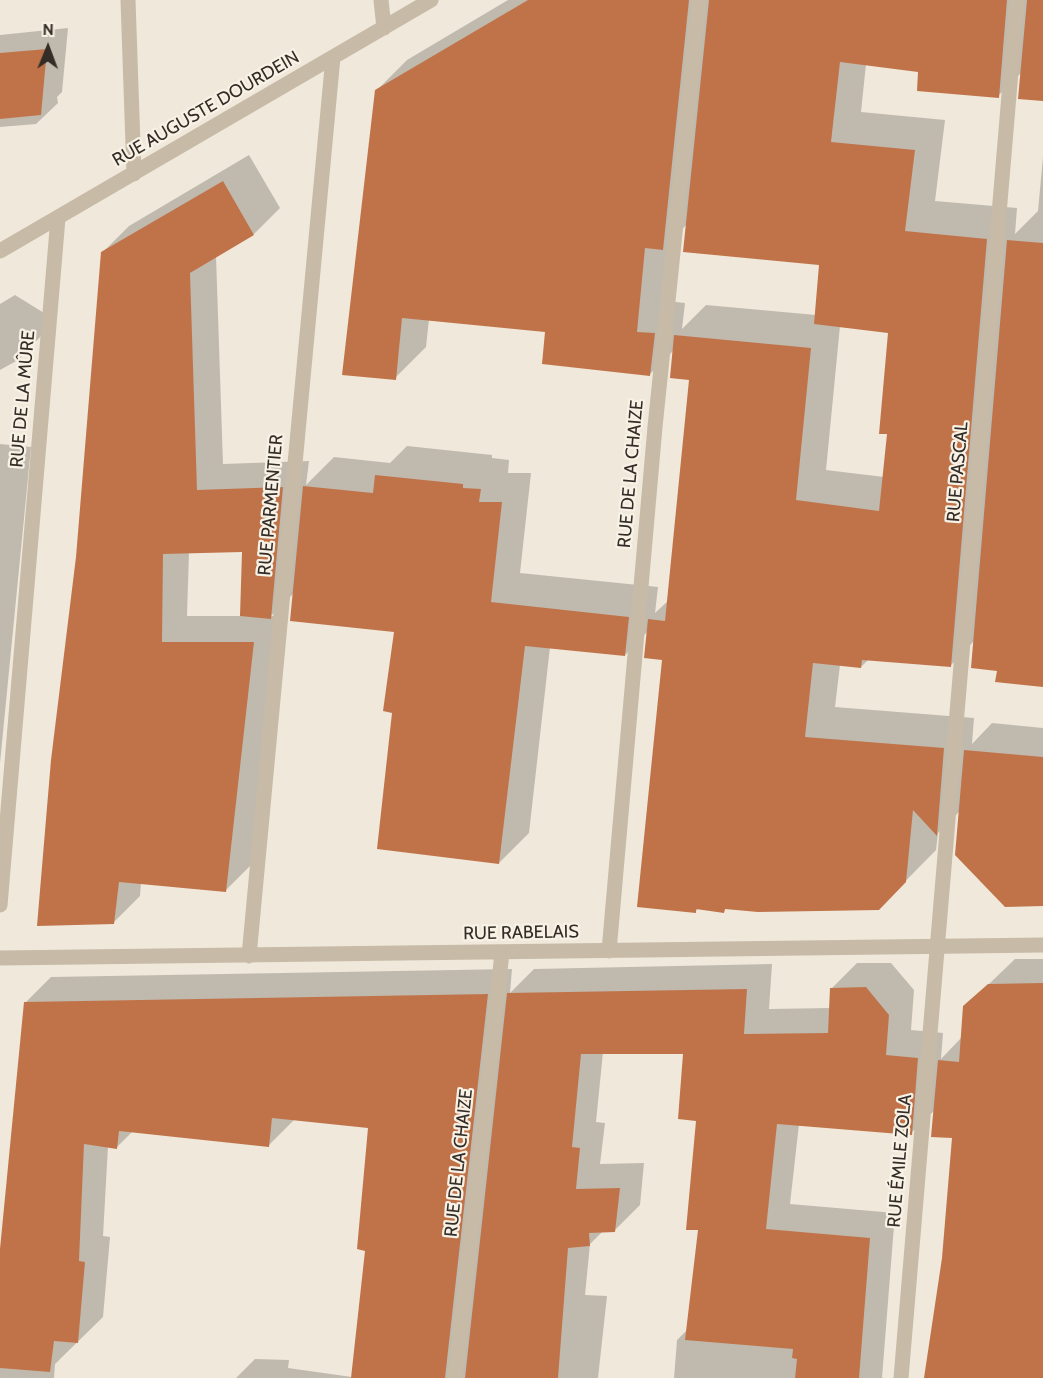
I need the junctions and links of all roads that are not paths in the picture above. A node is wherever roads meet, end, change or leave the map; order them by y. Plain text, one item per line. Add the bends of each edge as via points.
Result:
1 (128, 0) edge
2 (381, 0) edge
3 (431, 0) edge
4 (699, 0) edge
5 (1017, 0) edge
6 (384, 28) junction
7 (333, 57) junction
8 (134, 174) junction
9 (57, 218) junction
10 (0, 250) edge
11 (0, 905) edge
12 (1043, 945) edge
13 (939, 947) junction
14 (609, 951) junction
15 (502, 953) junction
16 (249, 956) junction
17 (0, 958) edge
18 (454, 1378) edge
19 (901, 1378) edge

1 - 8 street
2 - 6 street
3 - 6 street, RUE AUGUSTE DOURDEIN
4 - 14 street, RUE DE LA CHAIZE via 655,427
5 - 13 street, RUE PASCAL
6 - 7 street, RUE AUGUSTE DOURDEIN
7 - 8 street, RUE AUGUSTE DOURDEIN
7 - 16 street, RUE PARMENTIER
8 - 9 street, RUE AUGUSTE DOURDEIN
9 - 10 street, RUE AUGUSTE DOURDEIN
9 - 11 street, RUE DE LA MÛRE
12 - 13 street, RUE RABELAIS
13 - 14 street, RUE RABELAIS
13 - 19 street, RUE ÉMILE ZOLA
14 - 15 street, RUE RABELAIS
15 - 16 street, RUE RABELAIS
15 - 18 street, RUE DE LA CHAIZE
16 - 17 street, RUE RABELAIS

